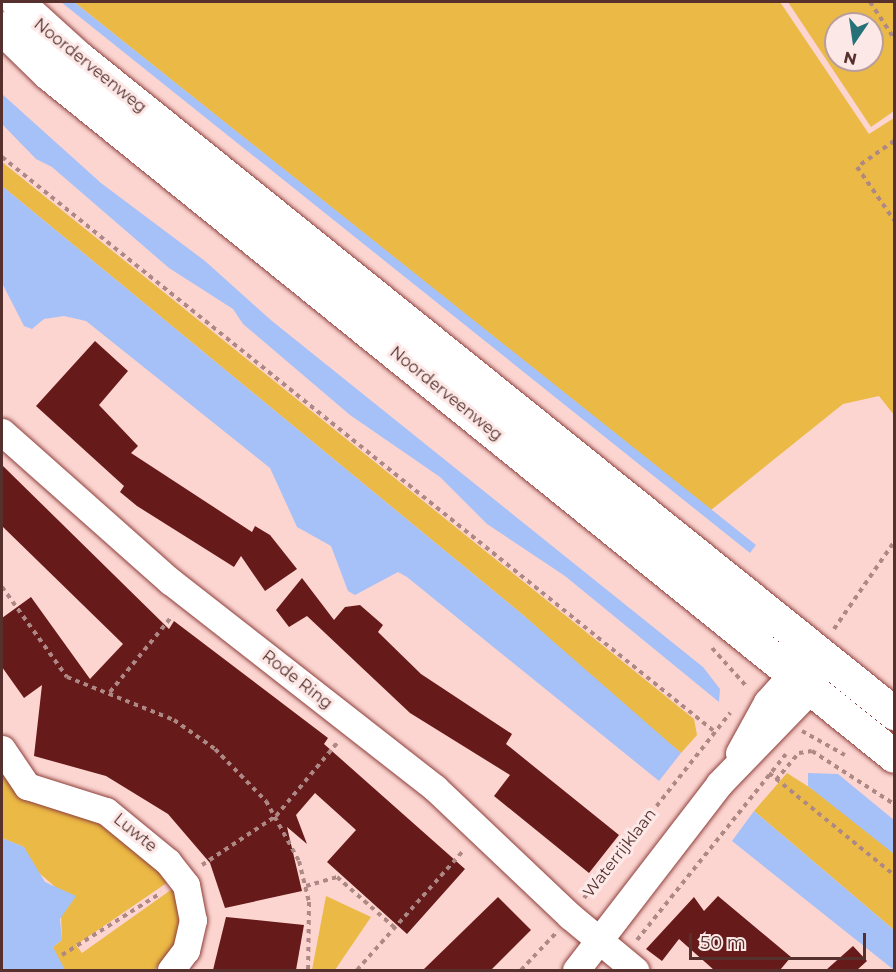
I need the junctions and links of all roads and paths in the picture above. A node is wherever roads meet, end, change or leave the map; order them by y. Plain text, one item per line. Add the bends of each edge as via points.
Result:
1 (17, 2) edge
2 (870, 2) edge
3 (2, 28) edge
4 (894, 38) edge
5 (894, 141) edge
6 (2, 157) edge
7 (894, 220) edge
8 (2, 432) edge
9 (894, 542) edge
10 (2, 587) edge
11 (186, 594) junction
12 (823, 657) junction
13 (801, 681) junction
14 (110, 692) junction
15 (894, 713) edge
16 (353, 724) junction
17 (2, 749) edge
18 (894, 756) edge
19 (776, 780) junction
20 (894, 804) edge
21 (276, 816) junction
22 (481, 831) junction
23 (894, 875) edge
24 (181, 879) junction
25 (305, 886) junction
26 (395, 928) junction
27 (586, 930) junction
28 (62, 955) dead end
29 (628, 965) edge
30 (171, 970) edge
31 (308, 970) edge
32 (357, 970) edge
33 (521, 970) edge
34 (559, 970) edge
35 (576, 970) edge

1 - 12 street, Noorderveenweg via 79,58
2 - 4 path
3 - 13 street, Noorderveenweg via 48,73
5 - 7 path via 857,167
6 - 27 path, Waterrijklaan via 715,732 666,793
8 - 11 street, Rode Ring
9 - 12 path via 827,639
10 - 14 path via 67,677
11 - 14 path
11 - 16 street, Rode Ring
12 - 13 street, Waterrijklaan
12 - 15 street, Noorderveenweg
13 - 18 street, Noorderveenweg
13 - 27 street, Waterrijklaan via 766,702 726,775 668,847
14 - 21 path via 174,720 215,749
16 - 21 path
16 - 22 street, Rode Ring
17 - 24 street, Luwte via 27,786 106,811 153,846
19 - 20 path via 799,753 812,751
19 - 23 path
19 - 29 path via 769,773
21 - 24 path
21 - 25 path
22 - 26 path
22 - 27 street, Rode Ring
24 - 28 path
24 - 30 street, Luwte via 193,920 186,950
25 - 26 path via 337,877
25 - 31 path
26 - 32 path
27 - 29 street, Rode Ring
27 - 33 path, Waterrijklaan
27 - 34 street, Waterrijklaan
27 - 35 street, Waterrijklaan

